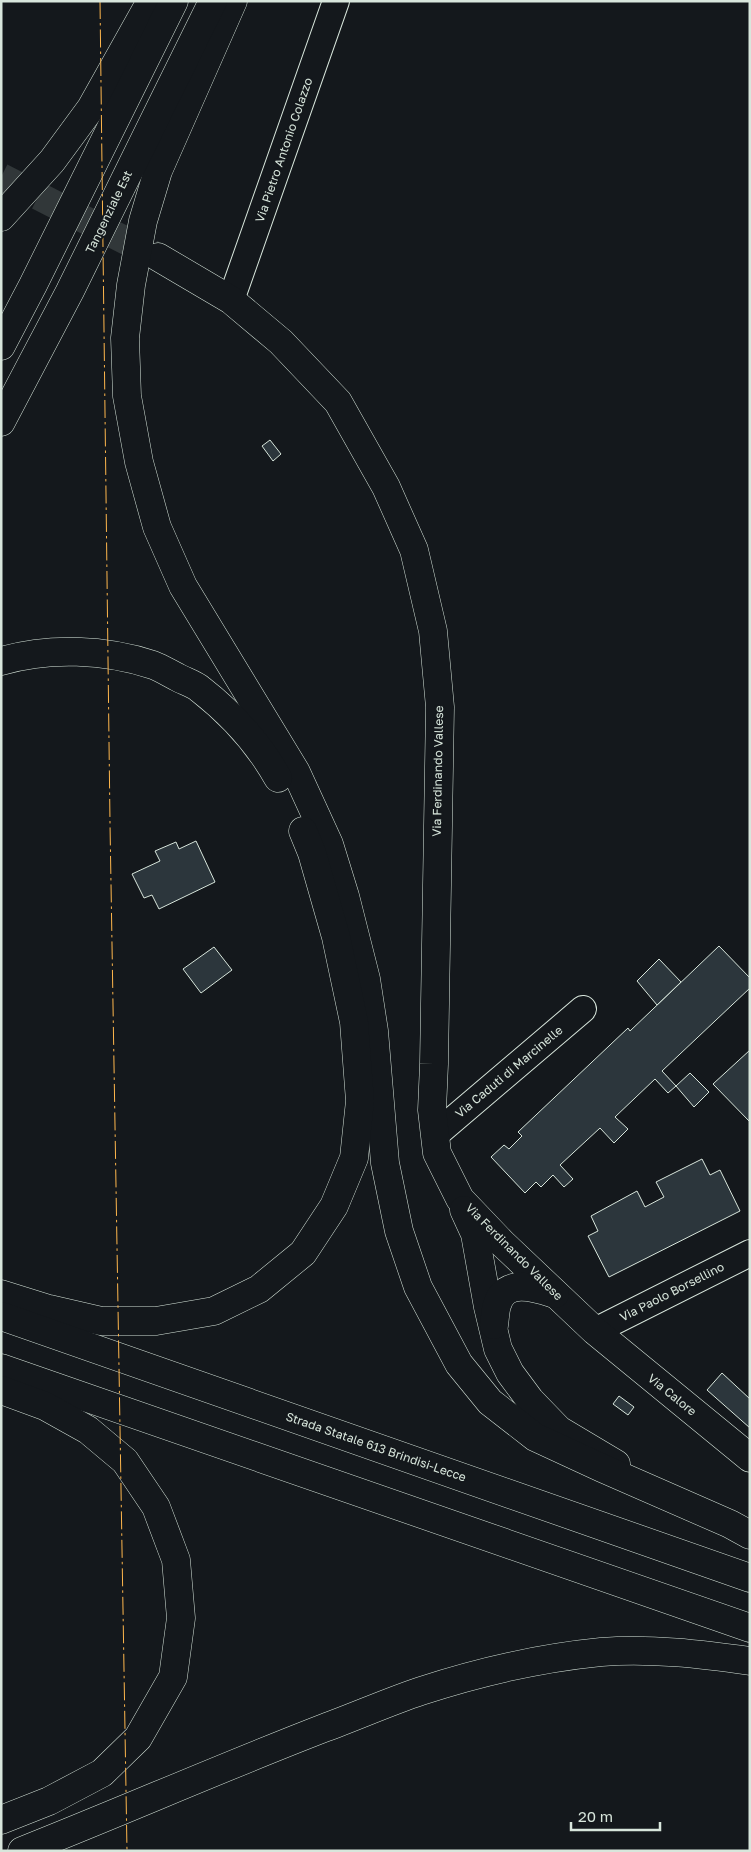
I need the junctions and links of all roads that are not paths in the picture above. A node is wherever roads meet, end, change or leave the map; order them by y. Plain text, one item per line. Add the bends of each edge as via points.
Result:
1 (151, 1) edge
2 (174, 1) edge
3 (213, 1) edge
4 (233, 1) edge
5 (336, 1) edge
6 (1, 217) edge
7 (158, 257) tunnel mouth
8 (231, 300) junction
9 (1, 346) edge
10 (1, 422) edge
11 (1, 661) edge
12 (583, 1009) dead end
13 (435, 1135) junction
14 (460, 1199) junction
15 (750, 1253) edge
16 (1, 1294) edge
17 (555, 1294) junction
18 (1, 1316) edge
19 (493, 1328) junction
20 (595, 1331) junction
21 (1, 1368) edge
22 (1, 1390) edge
23 (750, 1458) edge
24 (680, 1501) junction
25 (750, 1535) edge
26 (750, 1578) edge
27 (750, 1628) edge
28 (750, 1661) edge
29 (1, 1820) edge
30 (22, 1851) edge

1 - 6 main road via 91,108 52,161
2 - 9 main road
3 - 10 main road, Tangenziale Est via 70,291
4 - 24 main road via 158,171 143,222 131,285 125,338 127,396 139,462 157,527 183,586 296,772 329,844 346,896 366,978 374,1031 385,1163 399,1231 418,1287 438,1327 459,1364 490,1402 535,1437
5 - 8 street, Via Pietro Antonio Colazzo
7 - 8 main road, Via Ferdinando Vallese
8 - 13 main road, Via Ferdinando Vallese via 280,342 338,402 386,487 414,550 433,631 440,707 432,1110
11 - 16 main road via 60,652 109,655 153,666 199,688 237,722 265,756 292,804 312,853 336,937 354,1022 360,1100 354,1158 334,1206 303,1253 259,1289 214,1311 156,1322 101,1321
12 - 13 street, Via Caduti di Marcinelle
13 - 14 main road, Via Ferdinando Vallese via 437,1153
14 - 17 main road, Via Ferdinando Vallese
14 - 19 main road via 475,1234
15 - 20 street, Via Paolo Borsellino
17 - 19 main road via 531,1286 505,1292 497,1303
17 - 20 main road, Via Ferdinando Vallese
18 - 26 main road, Strada Statale 613 Brindisi-Lecce
19 - 24 main road via 498,1349 510,1372 530,1400 559,1430
20 - 23 main road, Via Calore
21 - 27 main road
22 - 29 main road via 45,1406 88,1430 125,1461 156,1507 176,1560 181,1618 173,1677 138,1738 102,1772 49,1801
24 - 25 main road
28 - 30 main road via 697,1654 601,1652 485,1672 420,1692 299,1738

